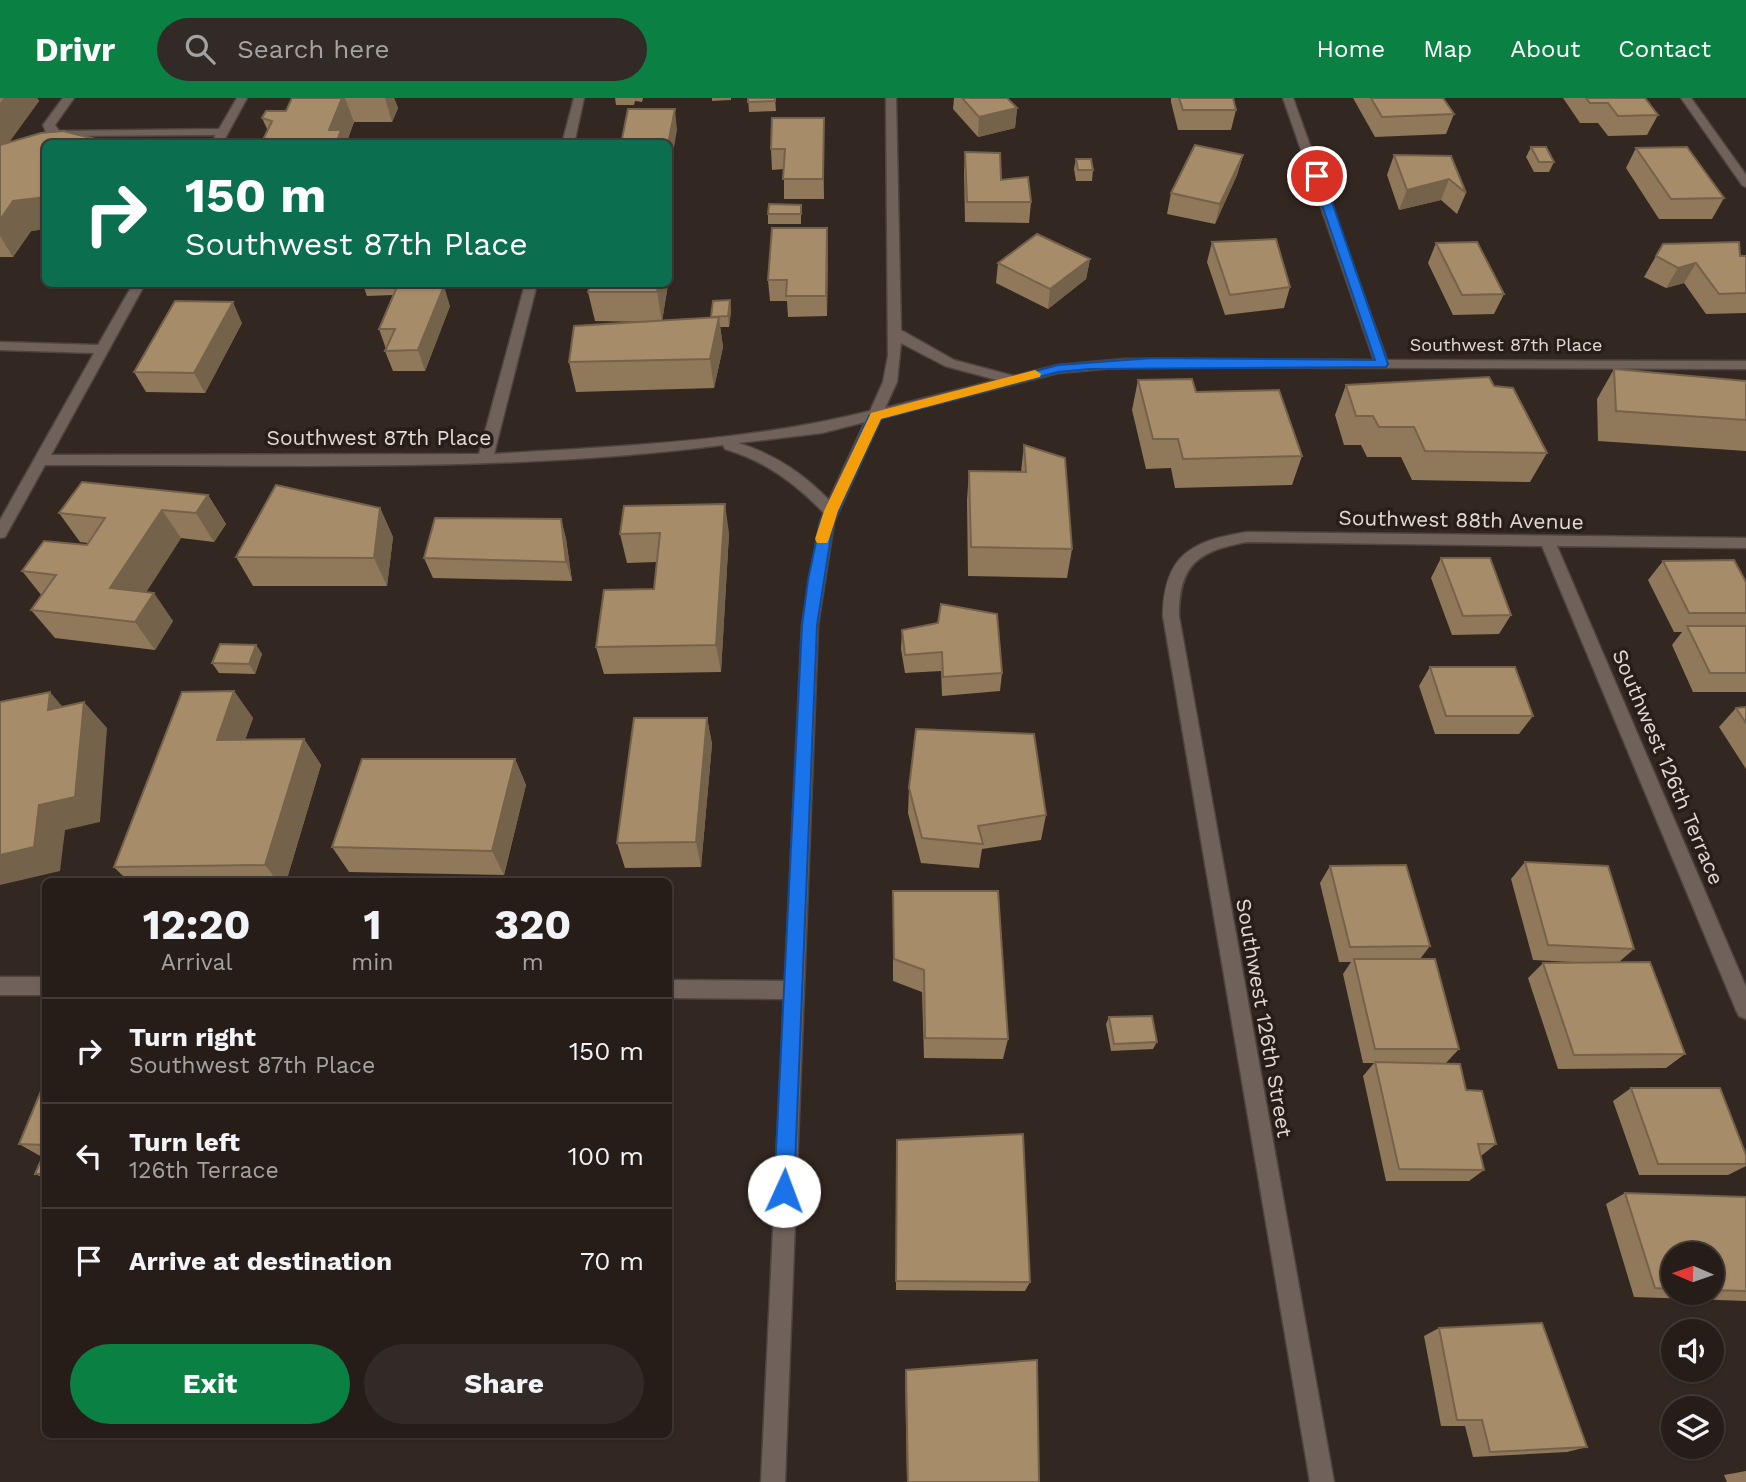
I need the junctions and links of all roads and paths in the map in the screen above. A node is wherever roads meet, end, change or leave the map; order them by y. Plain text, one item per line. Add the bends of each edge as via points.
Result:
1 (69, 98) edge
2 (242, 98) edge
3 (579, 98) edge
4 (891, 98) edge
5 (1288, 98) edge
6 (1686, 98) edge
7 (223, 132) junction
8 (219, 140) edge
9 (569, 140) edge
10 (1746, 183) edge
11 (137, 287) edge
12 (530, 287) edge
13 (896, 333) junction
14 (0, 346) edge
15 (103, 349) junction
16 (1382, 364) junction
17 (1746, 365) edge
18 (1016, 379) junction
19 (876, 416) junction
20 (717, 442) junction
21 (485, 459) junction
22 (41, 460) junction
23 (831, 511) junction
24 (0, 533) edge
25 (1548, 542) junction
26 (1746, 544) edge
27 (1182, 562) joint
28 (0, 986) edge
29 (42, 986) edge
30 (672, 989) edge
31 (792, 990) junction
32 (1746, 1010) edge
33 (773, 1482) edge
34 (1322, 1482) edge

1 - 7 street via 49,125 57,134
2 - 7 street
3 - 9 street
4 - 13 street
5 - 16 street
6 - 10 street
7 - 8 street
11 - 15 street
12 - 21 street
13 - 18 street, Southwest 87th Place via 945,363
13 - 19 street via 890,382
14 - 15 street
15 - 22 street
16 - 17 street, Southwest 87th Place
16 - 18 street, Southwest 87th Place via 1125,363 1058,369
18 - 19 street, Southwest 87th Place
19 - 20 street, Southwest 87th Place
19 - 23 street
20 - 21 street, Southwest 87th Place
20 - 23 street, Southwest 87th Place via 774,460
21 - 22 street, Southwest 87th Place
22 - 24 street
23 - 31 street via 820,548 810,625
25 - 26 street, Southwest 88th Avenue
25 - 27 street, Southwest 88th Avenue via 1247,537 1206,547
25 - 32 street, Southwest 126th Terrace
27 - 34 street, Southwest 126th Street via 1172,585 1171,616
28 - 29 street
30 - 31 street
31 - 33 street

